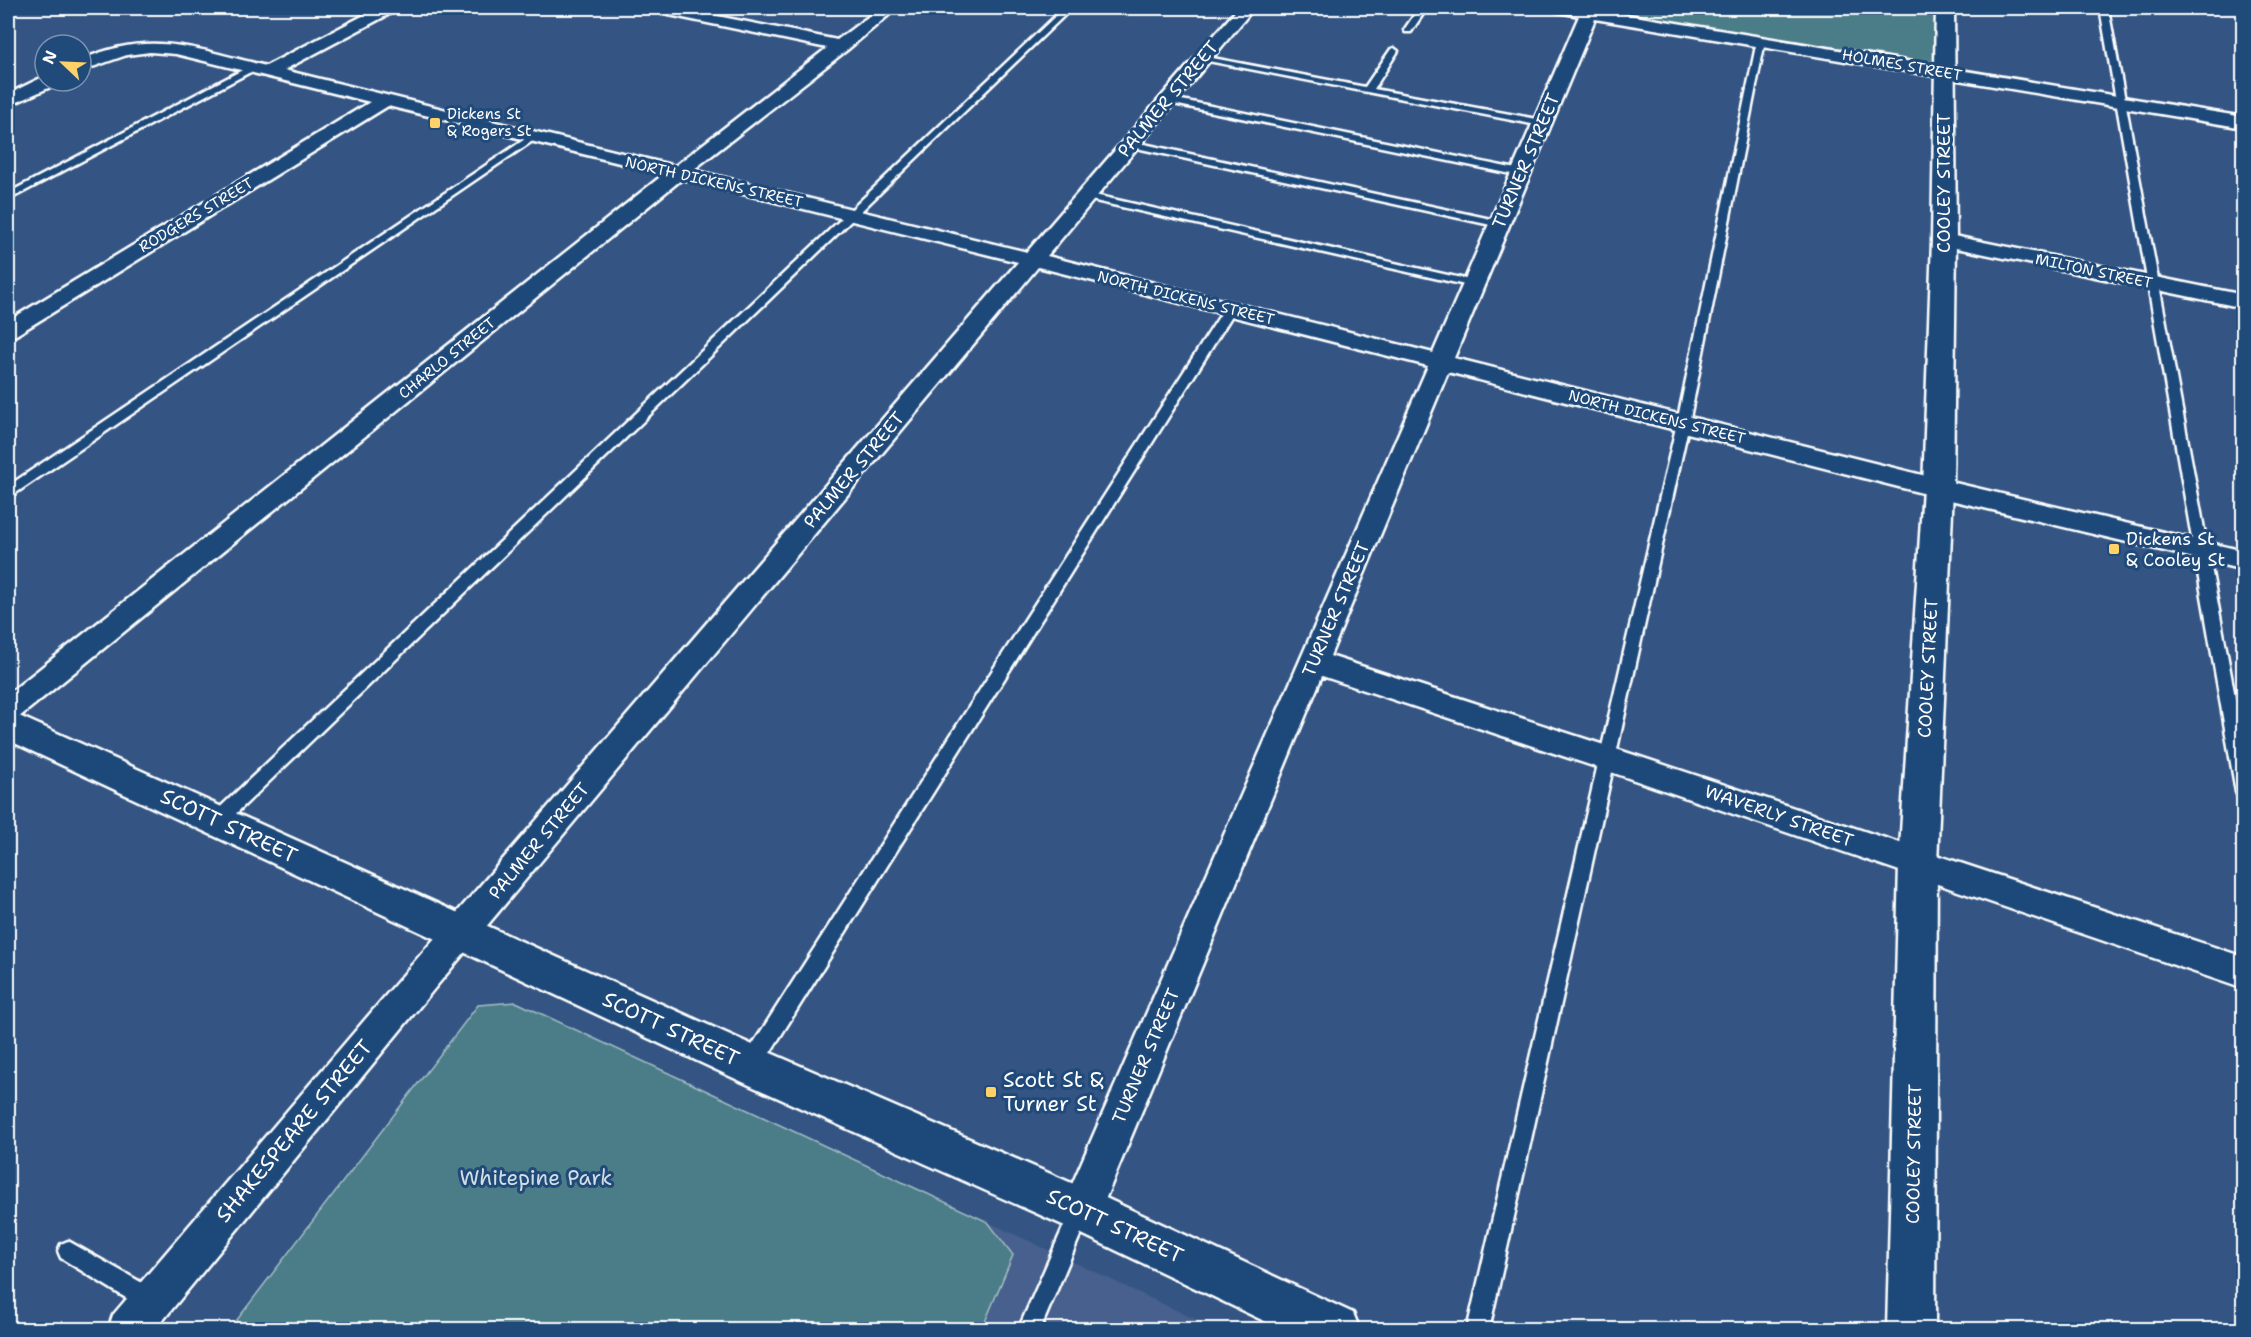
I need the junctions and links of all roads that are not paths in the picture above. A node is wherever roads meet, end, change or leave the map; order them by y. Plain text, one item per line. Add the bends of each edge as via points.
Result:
1 (389, 8) edge
2 (890, 8) edge
3 (1068, 8) edge
4 (1246, 8) edge
5 (1423, 8) edge
6 (1560, 8) edge
7 (1945, 8) edge
8 (2104, 8) edge
9 (1590, 10) edge
10 (675, 12) dead end
11 (1408, 30) dead end
12 (1761, 42) junction
13 (841, 46) junction
14 (1394, 51) dead end
15 (1202, 58) junction
16 (93, 61) edge
17 (260, 70) junction
18 (1944, 72) junction
19 (33, 89) edge
20 (1368, 90) junction
21 (1167, 100) junction
22 (8, 101) edge
23 (384, 101) junction
24 (2119, 102) junction
25 (1542, 123) junction
26 (2244, 123) edge
27 (531, 138) junction
28 (1130, 144) junction
29 (1521, 173) junction
30 (676, 174) junction
31 (1086, 196) junction
32 (8, 197) edge
33 (851, 215) junction
34 (1500, 224) junction
35 (1944, 240) junction
36 (1032, 259) junction
37 (2152, 283) junction
38 (1474, 284) junction
39 (2244, 302) edge
40 (1230, 309) junction
41 (8, 330) edge
42 (1441, 362) junction
43 (1683, 423) junction
44 (1938, 489) junction
45 (8, 492) edge
46 (2202, 551) junction
47 (2244, 561) edge
48 (1313, 662) junction
49 (8, 710) edge
50 (8, 725) edge
51 (1607, 758) junction
52 (2244, 792) edge
53 (217, 821) junction
54 (1918, 864) junction
55 (461, 932) junction
56 (2244, 973) edge
57 (751, 1065) junction
58 (1081, 1210) junction
59 (68, 1251) dead end
60 (152, 1301) junction
61 (128, 1329) edge
62 (1029, 1329) edge
63 (1336, 1329) edge
64 (1478, 1329) edge
65 (1911, 1329) edge

1 - 17 street
2 - 13 street, CHARLO STREET
3 - 33 lane
4 - 15 street, PALMER STREET
5 - 11 lane
6 - 9 street, HOLMES STREET
7 - 18 street, COOLEY STREET
8 - 24 lane
9 - 12 street, HOLMES STREET
9 - 25 street, TURNER STREET
10 - 13 street
12 - 18 street, HOLMES STREET
12 - 43 lane
13 - 30 street, CHARLO STREET
14 - 20 lane
15 - 20 lane
15 - 21 street, PALMER STREET
16 - 17 street, NORTH DICKENS STREET via 153,45
17 - 23 street, NORTH DICKENS STREET
17 - 32 lane
18 - 24 street, HOLMES STREET
18 - 35 street, COOLEY STREET
19 - 22 street
20 - 25 lane
21 - 28 street, PALMER STREET
21 - 29 lane
23 - 27 street, NORTH DICKENS STREET
23 - 41 street, RODGERS STREET
24 - 26 street, HOLMES STREET
24 - 37 lane
25 - 29 street, TURNER STREET
27 - 30 street, NORTH DICKENS STREET
27 - 45 lane
28 - 31 street, PALMER STREET
28 - 34 lane
29 - 34 street, TURNER STREET
30 - 33 street, NORTH DICKENS STREET
30 - 49 street, CHARLO STREET
31 - 36 street, PALMER STREET
31 - 38 lane
33 - 36 street, NORTH DICKENS STREET
33 - 53 lane
34 - 38 street, TURNER STREET
35 - 37 street, MILTON STREET
35 - 44 street, COOLEY STREET
36 - 40 street, NORTH DICKENS STREET
36 - 55 street, PALMER STREET
37 - 39 street, MILTON STREET
37 - 46 lane
38 - 42 street, TURNER STREET
40 - 42 street, NORTH DICKENS STREET
40 - 57 lane
42 - 43 street, NORTH DICKENS STREET
42 - 48 street, TURNER STREET
43 - 44 street, NORTH DICKENS STREET
43 - 51 lane
44 - 46 street, NORTH DICKENS STREET
44 - 54 street, COOLEY STREET
46 - 47 street, NORTH DICKENS STREET
46 - 52 lane
48 - 51 street, WAVERLY STREET
48 - 58 street, TURNER STREET
50 - 53 street, SCOTT STREET
51 - 54 street, WAVERLY STREET
51 - 64 lane
53 - 55 street, SCOTT STREET
54 - 56 street, WAVERLY STREET
54 - 65 street, COOLEY STREET
55 - 57 street, SCOTT STREET
55 - 60 street, SHAKESPEARE STREET
57 - 58 street, SCOTT STREET
58 - 62 lane
58 - 63 street, SCOTT STREET
59 - 60 lane
60 - 61 street, SHAKESPEARE STREET

